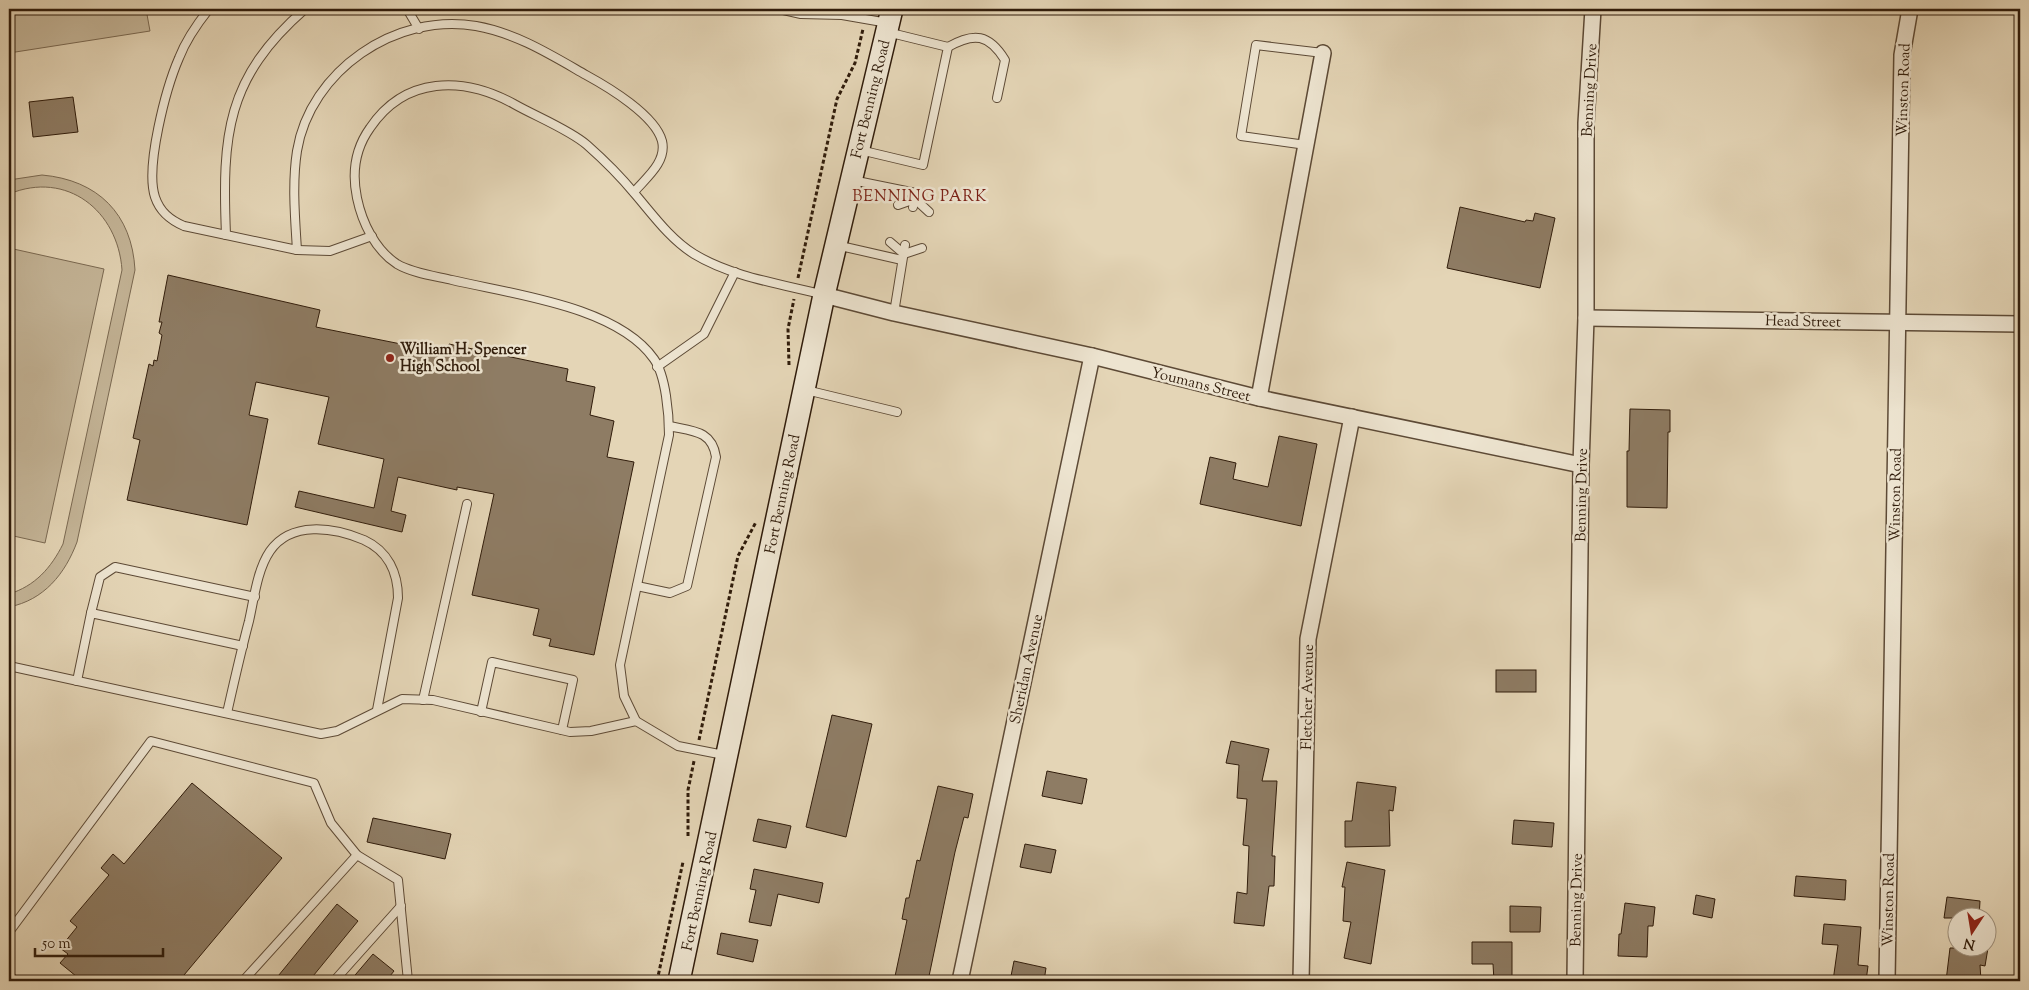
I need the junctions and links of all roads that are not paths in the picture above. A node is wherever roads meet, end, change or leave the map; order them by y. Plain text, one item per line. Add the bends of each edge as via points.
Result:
1 (208, 9) edge
2 (306, 9) edge
3 (407, 9) edge
4 (779, 9) edge
5 (1593, 9) edge
6 (1910, 9) edge
7 (843, 12) edge
8 (889, 21) edge
9 (419, 29) junction
10 (948, 47) junction
11 (1323, 53) joint
12 (997, 98) dead end
13 (1306, 145) junction
14 (858, 149) junction
15 (850, 179) junction
16 (634, 192) junction
17 (914, 203) junction
18 (898, 204) dead end
19 (929, 212) dead end
20 (226, 235) junction
21 (372, 236) junction
22 (890, 242) dead end
23 (835, 245) junction
24 (905, 245) dead end
25 (922, 248) dead end
26 (297, 250) junction
27 (903, 257) junction
28 (735, 272) junction
29 (824, 295) junction
30 (894, 313) junction
31 (1586, 318) junction
32 (1898, 322) junction
33 (2020, 324) edge
34 (1092, 356) junction
35 (657, 367) junction
36 (804, 389) junction
37 (1259, 398) junction
38 (896, 412) dead end
39 (1352, 418) junction
40 (669, 426) junction
41 (1581, 465) junction
42 (468, 504) dead end
43 (637, 586) junction
44 (255, 597) junction
45 (91, 613) junction
46 (243, 646) junction
47 (9, 666) edge
48 (77, 681) junction
49 (423, 700) junction
50 (377, 710) junction
51 (481, 712) junction
52 (226, 713) junction
53 (636, 721) junction
54 (562, 730) junction
55 (727, 756) junction
56 (357, 855) junction
57 (401, 906) junction
58 (9, 932) edge
59 (9, 975) edge
60 (16, 981) edge
61 (243, 981) edge
62 (334, 981) edge
63 (408, 981) edge
64 (679, 981) edge
65 (960, 981) edge
66 (1301, 981) edge
67 (1575, 981) edge
68 (1887, 981) edge

1 - 20 lane via 193,29 170,84 152,181 155,197 171,220
2 - 20 lane via 282,29 261,54 244,84 230,122 226,160
3 - 9 lane
4 - 7 lane via 802,14
5 - 31 street, Benning Drive via 1586,123
6 - 32 street, Winston Road via 1902,55
7 - 8 lane via 865,19
8 - 10 lane
8 - 14 street, Fort Benning Road
9 - 16 lane via 433,25 475,26 510,35 608,87 638,110 662,141 657,165
9 - 26 lane via 390,37 352,58 328,82 306,118 297,151 294,201
10 - 12 lane via 963,38 976,37 993,44 1005,60
10 - 14 lane via 923,165
11 - 13 street
11 - 13 lane via 1256,45 1241,136
13 - 37 street
14 - 15 street, Fort Benning Road
15 - 17 lane via 916,193
15 - 23 street, Fort Benning Road
16 - 21 lane via 585,143 498,96 464,86 434,84 407,94 385,110 369,128 357,152 354,183 361,217
16 - 28 lane via 662,227 694,254
17 - 18 lane
17 - 19 lane
20 - 26 lane
21 - 26 lane via 330,250
21 - 35 lane via 397,264 431,276 583,310 630,337
22 - 27 lane
23 - 27 lane
23 - 29 street, Fort Benning Road
24 - 27 lane
25 - 27 lane
27 - 30 lane
28 - 29 lane
28 - 35 lane via 704,334
29 - 30 street, Youmans Street
29 - 36 street, Fort Benning Road
30 - 34 street, Youmans Street
31 - 32 street, Head Street
31 - 41 street, Benning Drive
32 - 33 street, Head Street
32 - 68 street, Winston Road
34 - 37 street, Youmans Street
34 - 65 street, Sheridan Avenue
35 - 40 lane via 669,405
36 - 38 lane
36 - 55 street, Fort Benning Road
37 - 39 street, Youmans Street
39 - 41 street, Youmans Street
39 - 66 street, Fletcher Avenue via 1308,639
40 - 43 lane
40 - 43 lane via 706,436 714,444 716,457 687,586 670,593
41 - 67 street, Benning Drive
42 - 49 lane
43 - 53 lane via 620,665 624,696
44 - 45 lane via 115,567 100,577
44 - 46 lane
44 - 50 lane via 270,552 282,539 297,531 316,529 357,538 371,543 383,553 398,582 398,598
45 - 46 lane
45 - 48 lane
46 - 52 lane
47 - 48 lane
48 - 52 lane
49 - 50 lane via 402,699
49 - 51 lane
50 - 52 lane via 337,731 321,734
51 - 54 lane
51 - 54 lane via 492,662 573,680
53 - 54 lane via 590,731
53 - 55 lane via 678,746
55 - 64 street, Fort Benning Road
56 - 57 lane via 398,880
56 - 58 lane via 331,823 314,783 151,741
56 - 61 lane
57 - 62 lane
57 - 63 lane
59 - 60 lane

